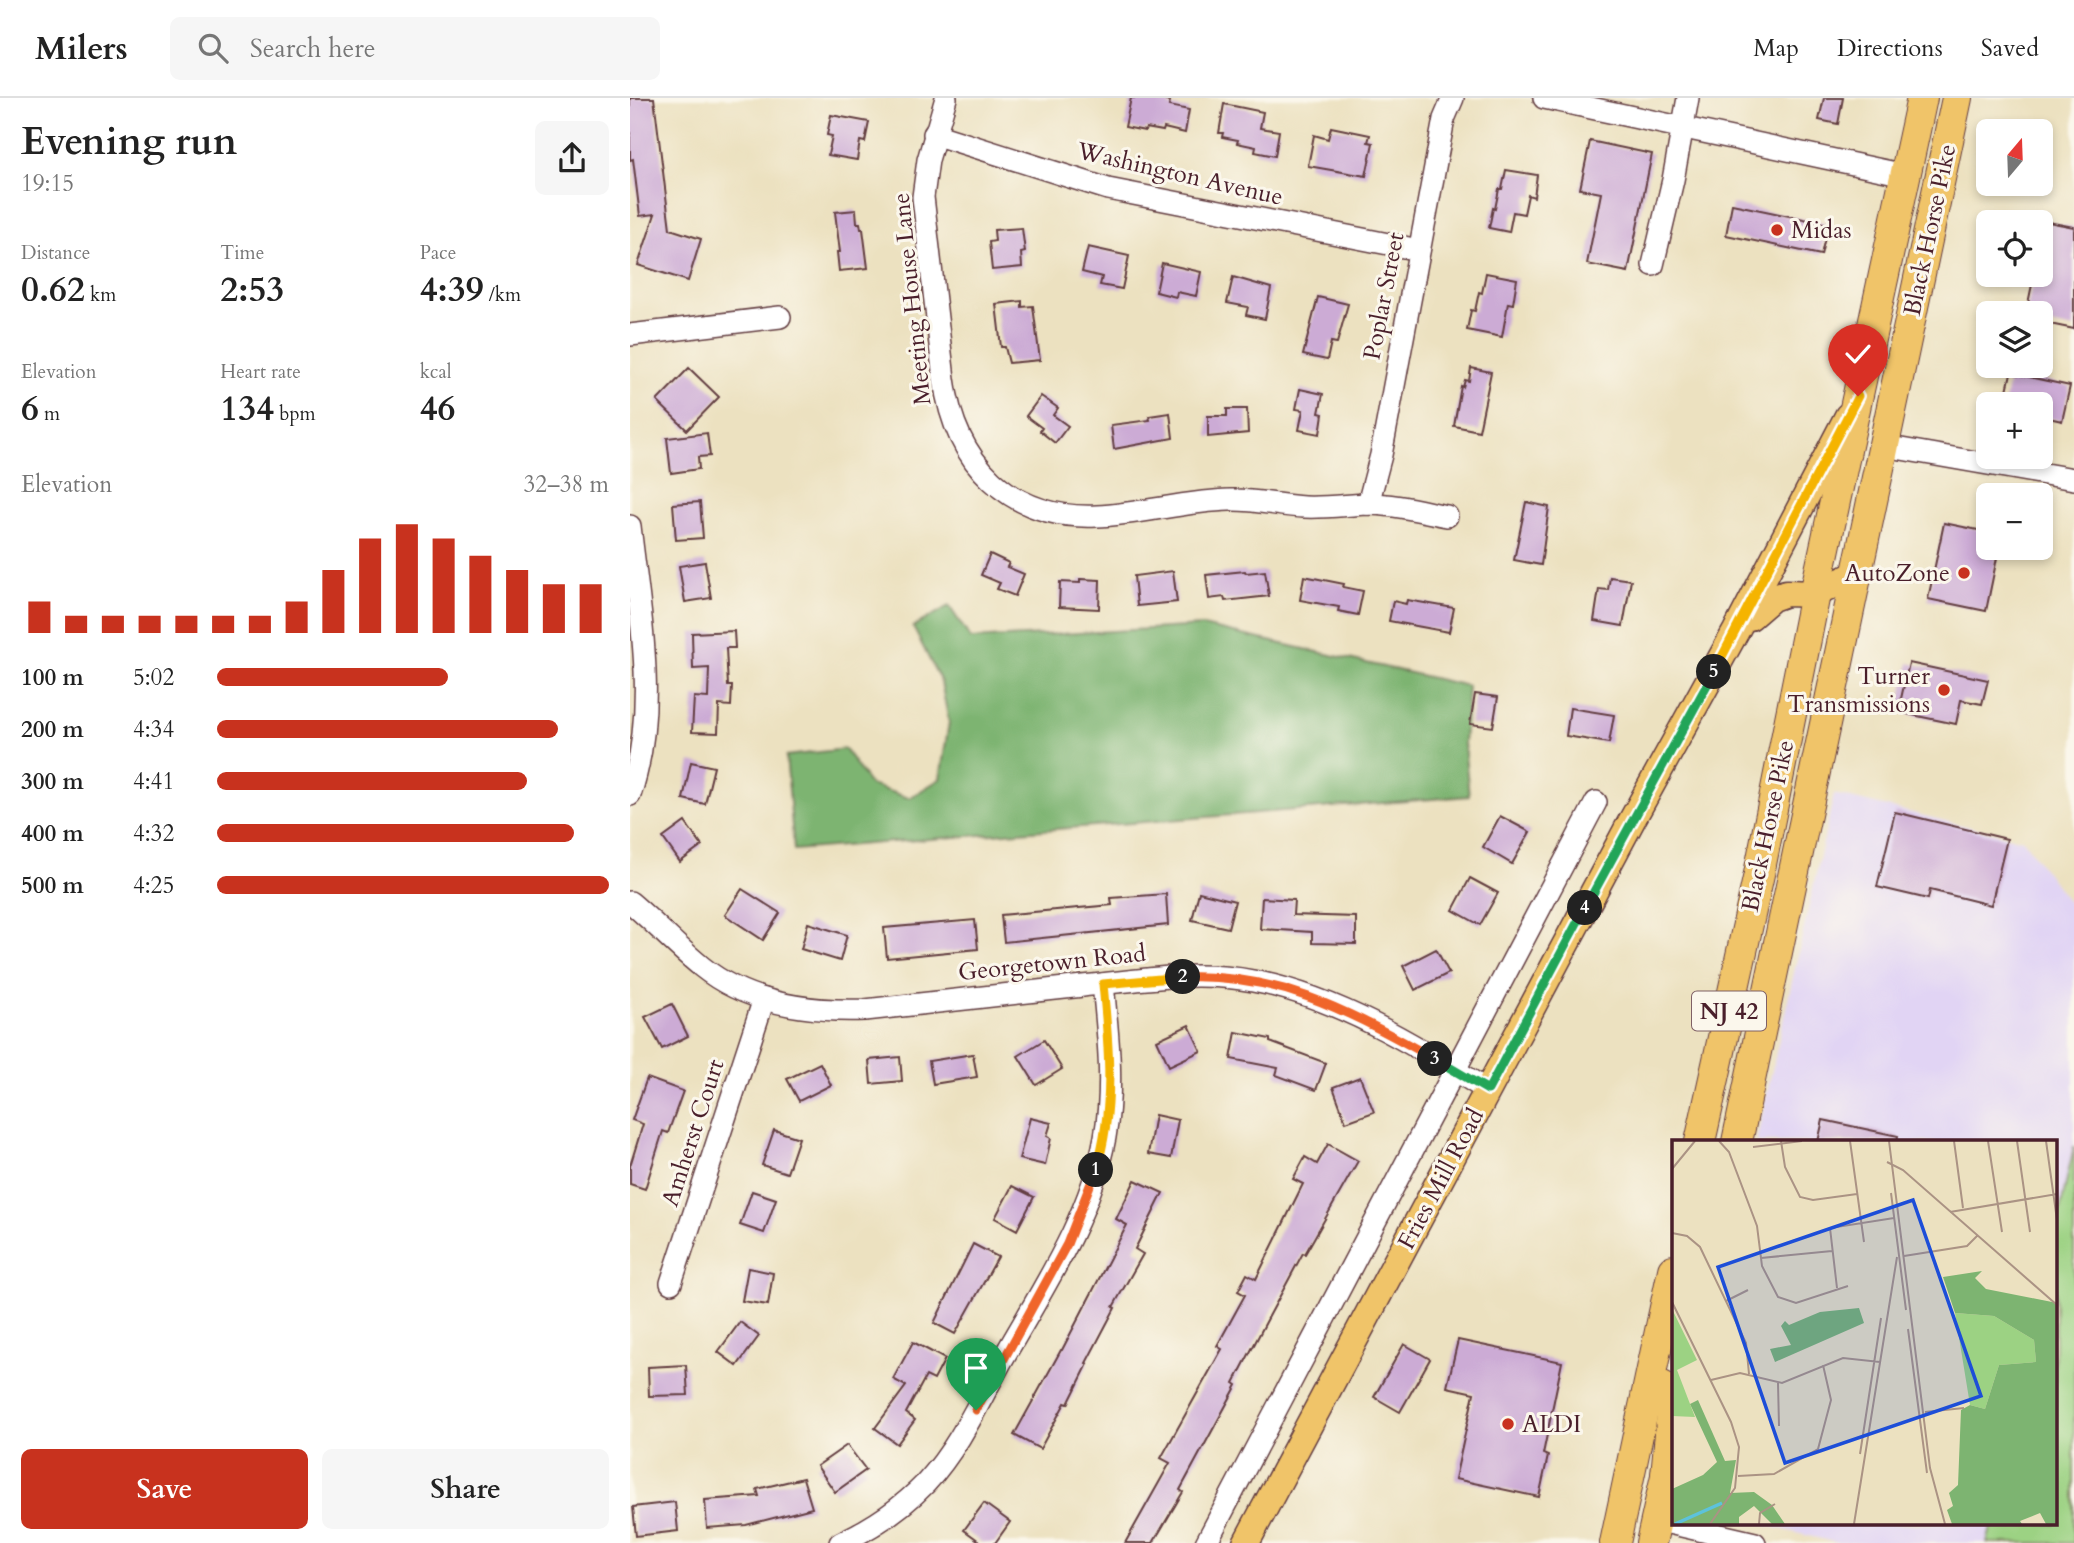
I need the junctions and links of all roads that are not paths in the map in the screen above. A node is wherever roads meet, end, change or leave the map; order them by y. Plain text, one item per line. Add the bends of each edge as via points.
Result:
1 (946, 98) edge
2 (1453, 98) edge
3 (1544, 98) edge
4 (1688, 98) edge
5 (1922, 98) edge
6 (1958, 98) edge
7 (1683, 126) junction
8 (934, 134) junction
9 (1905, 175) junction
10 (1419, 250) junction
11 (1653, 265) dead end
12 (780, 317) dead end
13 (630, 335) edge
14 (1858, 396) junction
15 (1884, 446) junction
16 (2074, 479) edge
17 (1368, 505) junction
18 (1447, 516) dead end
19 (630, 526) edge
20 (1856, 574) junction
21 (1815, 594) junction
22 (1737, 631) junction
23 (630, 795) edge
24 (1595, 802) dead end
25 (630, 902) edge
26 (1103, 984) junction
27 (764, 999) junction
28 (1454, 1069) junction
29 (1715, 1074) junction
30 (1488, 1090) junction
31 (1700, 1140) edge
32 (1716, 1140) edge
33 (1737, 1140) edge
34 (1672, 1275) edge
35 (671, 1283) dead end
36 (1650, 1381) junction
37 (1672, 1393) edge
38 (1672, 1412) edge
39 (1672, 1446) edge
40 (1666, 1475) junction
41 (1653, 1532) edge
42 (840, 1543) edge
43 (1206, 1543) edge
44 (1246, 1543) edge
45 (1615, 1543) edge
46 (1755, 1543) edge

1 - 8 street, Meeting House Lane
2 - 10 street, Poplar Street via 1444,119
3 - 7 street
4 - 7 street
5 - 9 highway, Black Horse Pike / NJ 42
6 - 15 highway, Black Horse Pike / NJ 42
7 - 9 street
7 - 11 street
8 - 10 street, Washington Avenue via 1108,189
8 - 17 street, Meeting House Lane via 923,210 948,405 966,450 997,486 1028,504 1076,516 1228,500 1303,507
9 - 14 highway, Black Horse Pike / NJ 42
10 - 17 street, Poplar Street
12 - 13 street
14 - 21 highway, Black Horse Pike / NJ 42
14 - 22 main road, Fries Mill Road
15 - 16 street
15 - 20 highway, Black Horse Pike / NJ 42
17 - 18 street, Meeting House Lane
19 - 23 street via 646,703
20 - 21 main road, Fries Mill Road
20 - 33 highway, Black Horse Pike / NJ 42
21 - 22 main road, Fries Mill Road via 1786,593 1772,598
21 - 29 highway, Black Horse Pike / NJ 42
22 - 30 main road, Fries Mill Road
24 - 28 street, Fries Mill Road
25 - 27 street, Georgetown Road via 702,967
26 - 27 street, Georgetown Road via 865,1010 813,1009
26 - 28 street, Georgetown Road via 1194,977 1268,984 1344,1010
26 - 42 street via 1108,1115 1098,1162 1075,1228 953,1451 892,1513
27 - 35 street, Amherst Court
28 - 30 street, Georgetown Road
28 - 43 street, Fries Mill Road
29 - 31 highway, Black Horse Pike / NJ 42
29 - 32 highway via 1721,1094
30 - 44 main road, Fries Mill Road
34 - 36 highway
36 - 37 highway
36 - 45 highway
38 - 40 highway
39 - 40 highway
40 - 41 highway
41 - 46 street

